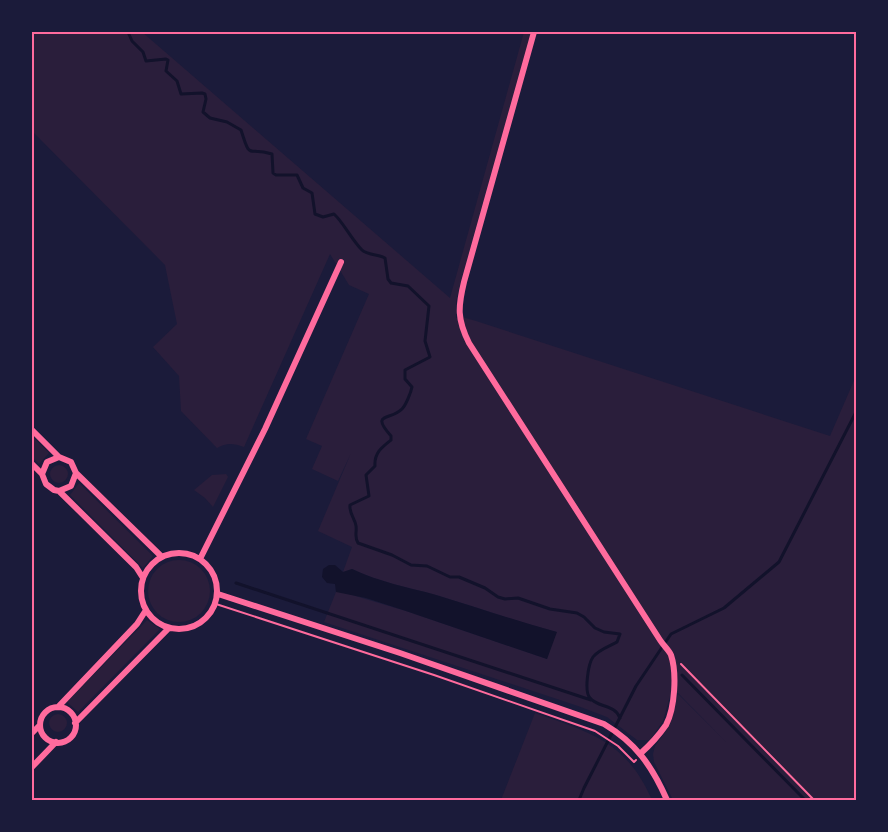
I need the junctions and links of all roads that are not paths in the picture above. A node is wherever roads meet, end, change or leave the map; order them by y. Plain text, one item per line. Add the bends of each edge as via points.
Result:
1 (534, 32) edge
2 (341, 262) dead end
3 (32, 430) edge
4 (59, 457) junction
5 (32, 464) edge
6 (76, 473) junction
7 (42, 474) junction
8 (59, 490) junction
9 (162, 557) junction
10 (200, 559) junction
11 (143, 578) junction
12 (218, 594) junction
13 (146, 610) junction
14 (169, 628) junction
15 (58, 706) junction
16 (75, 723) junction
17 (40, 725) junction
18 (32, 733) edge
19 (56, 742) junction
20 (641, 753) junction
21 (32, 767) edge
22 (667, 801) edge

1 - 20 street via 464,282 460,321 475,352 671,654 674,698 667,723
2 - 10 street via 266,429
3 - 4 street
4 - 6 street via 71,462
4 - 7 street via 47,462
5 - 7 street
6 - 8 street via 71,486
6 - 9 street
7 - 8 street via 46,484
8 - 11 street
9 - 10 street via 181,553
9 - 11 street
10 - 12 street via 210,568
11 - 13 street via 142,600
12 - 14 street via 207,619 195,627
12 - 20 street via 604,724
13 - 14 street via 155,621
13 - 15 street
14 - 16 street
15 - 16 street via 70,712
15 - 17 street via 43,714
16 - 19 street via 68,739
17 - 18 street
17 - 19 street via 44,737
19 - 21 street
20 - 22 street

